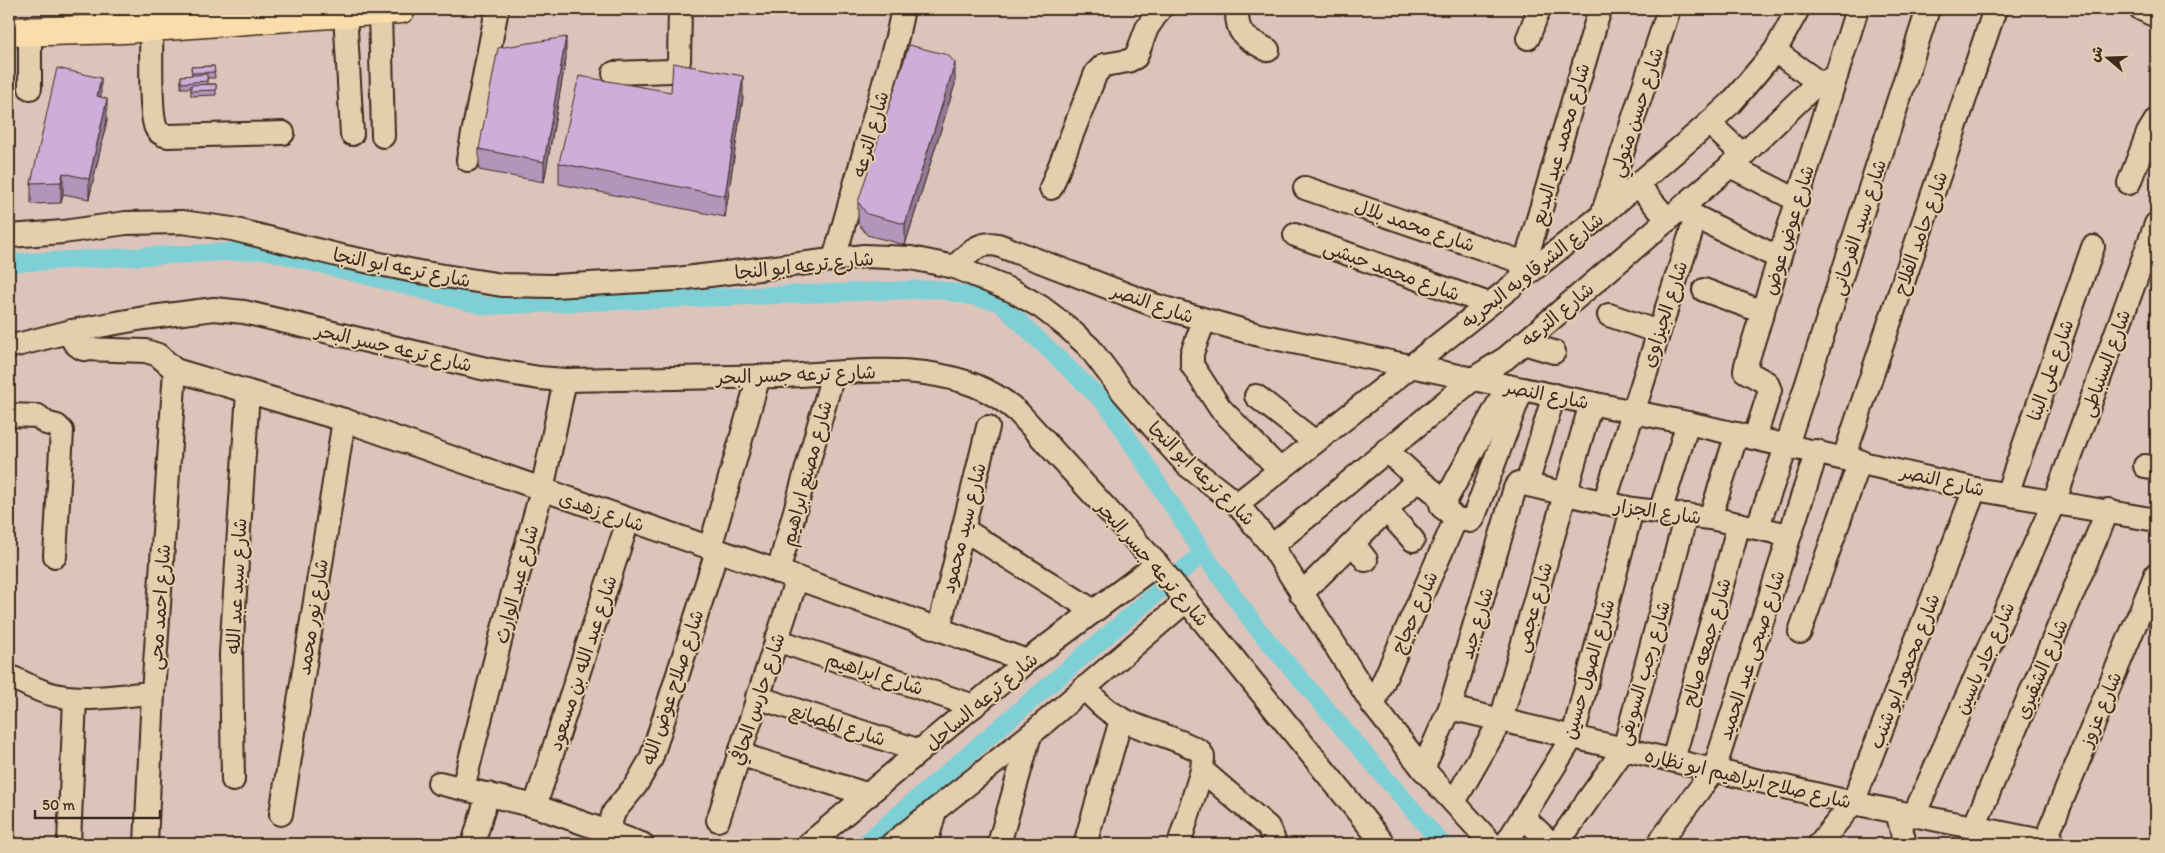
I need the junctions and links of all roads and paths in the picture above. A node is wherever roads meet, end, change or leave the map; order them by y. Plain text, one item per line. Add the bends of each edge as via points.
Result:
1 (497, 9) edge
2 (680, 9) edge
3 (903, 9) edge
4 (1160, 9) edge
5 (1237, 9) edge
6 (1539, 9) edge
7 (1600, 9) edge
8 (1669, 9) edge
9 (1798, 9) edge
10 (1858, 9) edge
11 (1928, 9) edge
12 (1995, 9) edge
13 (2141, 9) edge
14 (390, 10) edge
15 (345, 13) junction
16 (2156, 16) edge
17 (151, 27) junction
18 (19, 31) edge
19 (1528, 38) dead end
20 (1268, 50) dead end
21 (1776, 51) junction
22 (614, 73) dead end
23 (1828, 80) junction
24 (30, 88) dead end
25 (2156, 120) edge
26 (1710, 123) junction
27 (283, 133) dead end
28 (352, 134) dead end
29 (383, 136) dead end
30 (468, 160) dead end
31 (1736, 161) junction
32 (2129, 183) dead end
33 (1638, 186) junction
34 (1051, 188) dead end
35 (1305, 188) dead end
36 (1797, 200) junction
37 (1602, 215) junction
38 (1682, 216) junction
39 (2156, 224) edge
40 (1296, 235) dead end
41 (9, 236) edge
42 (2093, 246) dead end
43 (1779, 258) junction
44 (834, 259) junction
45 (955, 267) junction
46 (1523, 271) junction
47 (1704, 290) dead end
48 (1489, 304) junction
49 (1763, 312) junction
50 (1609, 316) dead end
51 (1204, 320) junction
52 (72, 331) junction
53 (1658, 332) junction
54 (1523, 343) junction
55 (9, 347) edge
56 (1554, 352) dead end
57 (1410, 367) junction
58 (175, 370) junction
59 (833, 374) junction
60 (759, 376) junction
61 (1473, 379) junction
62 (565, 380) junction
63 (1515, 388) junction
64 (248, 392) junction
65 (1256, 396) dead end
66 (1554, 396) junction
67 (1591, 403) junction
68 (1632, 411) junction
69 (9, 415) edge
70 (344, 420) junction
71 (1688, 423) junction
72 (988, 427) dead end
73 (1746, 436) junction
74 (1315, 442) junction
75 (1787, 445) junction
76 (1386, 450) junction
77 (1816, 451) junction
78 (1852, 459) junction
79 (1280, 470) junction
80 (1463, 470) junction
81 (1488, 478) junction
82 (1418, 480) junction
83 (1527, 484) junction
84 (1975, 489) junction
85 (542, 490) junction
86 (1565, 493) junction
87 (2007, 494) junction
88 (2054, 502) junction
89 (1604, 503) junction
90 (1237, 504) junction
91 (1386, 510) junction
92 (1632, 510) junction
93 (2108, 510) junction
94 (1660, 512) junction
95 (1450, 513) junction
96 (1686, 515) junction
97 (1710, 518) junction
98 (2156, 520) edge
99 (628, 521) junction
100 (1748, 526) junction
101 (963, 529) junction
102 (1789, 535) junction
103 (1413, 540) dead end
104 (1352, 543) junction
105 (1272, 546) junction
106 (713, 550) junction
107 (55, 556) dead end
108 (1366, 560) dead end
109 (1157, 564) junction
110 (2156, 574) edge
111 (788, 575) junction
112 (1301, 594) junction
113 (1187, 600) junction
114 (1094, 611) junction
115 (939, 628) junction
116 (1800, 632) dead end
117 (776, 640) junction
118 (1027, 661) junction
119 (9, 676) edge
120 (1085, 687) junction
121 (153, 693) junction
122 (757, 697) junction
123 (74, 698) junction
124 (1372, 705) junction
125 (974, 706) junction
126 (1450, 708) junction
127 (1121, 720) junction
128 (1501, 720) junction
129 (1030, 735) junction
130 (1573, 736) junction
131 (1624, 749) junction
132 (920, 751) junction
133 (739, 754) junction
134 (1673, 760) junction
135 (1423, 768) junction
136 (1202, 770) junction
137 (1714, 770) junction
138 (233, 780) dead end
139 (439, 782) dead end
140 (463, 788) junction
141 (488, 794) junction
142 (869, 795) junction
143 (1454, 802) junction
144 (1853, 803) junction
145 (535, 806) junction
146 (935, 811) junction
147 (281, 814) dead end
148 (1905, 814) junction
149 (1523, 817) junction
150 (718, 820) dead end
151 (1978, 833) edge
152 (1271, 836) edge
153 (606, 838) edge
154 (2048, 843) edge
155 (68, 844) edge
156 (146, 844) edge
157 (473, 844) edge
158 (642, 844) edge
159 (809, 844) edge
160 (892, 844) edge
161 (926, 844) edge
162 (999, 844) edge
163 (1085, 844) edge
164 (1179, 844) edge
165 (1384, 844) edge
166 (1492, 844) edge
167 (1506, 844) edge
168 (1552, 844) edge
169 (1557, 844) edge
170 (1658, 844) edge
171 (1819, 844) edge
172 (1905, 844) edge

1 - 30 street
2 - 22 street via 679,61 676,68 671,71
3 - 44 street, شارع الترعه via 898,37
4 - 34 street via 1147,28 1136,57 1109,63 1096,73
5 - 20 street via 1240,31
6 - 19 street
7 - 46 street, شارع محمد عبد البديع
8 - 37 street, شارع حسن متولي
9 - 21 street, شارع الشرقاويه البحريه
10 - 23 street, شارع عوض عوض
11 - 75 street, شارع سيد الفرحانى
12 - 78 street, شارع حامد الفلاح
13 - 16 street
14 - 15 highway
14 - 29 street
15 - 17 highway
15 - 28 street
17 - 18 highway
17 - 27 street via 153,111 155,127 160,133 168,136
18 - 24 street
21 - 23 street
21 - 26 street, شارع الشرقاويه البحريه
23 - 31 street, شارع الترعه via 1802,97
23 - 36 street, شارع عوض عوض
25 - 32 street
26 - 31 street
26 - 33 street, شارع الشرقاويه البحريه
31 - 36 street
31 - 38 street, شارع الترعه
33 - 37 street, شارع الشرقاويه البحريه
33 - 38 street
35 - 46 street, شارع محمد بلال
36 - 43 street, شارع عوض عوض
37 - 46 street, شارع الشرقاويه البحريه
38 - 43 street
38 - 53 street, شارع الجيزاوى
38 - 54 street, شارع الترعه
39 - 88 street, شارع السنباطى
40 - 48 street, شارع محمد حبشى
41 - 44 street, شارع ترعه ابو النجا via 126,223 182,222 232,229 419,272 502,285 677,280
42 - 87 street, شارع على البنا
43 - 49 street, شارع عوض عوض
44 - 45 street, شارع ترعه ابو النجا via 864,256 911,258
45 - 51 street, شارع النصر via 969,252 989,243 1154,305
45 - 90 street, شارع ترعه ابو النجا via 1013,291 1066,326 1089,347 1123,392 1187,465
46 - 48 street, شارع الشرقاويه البحريه
47 - 49 street
48 - 57 street, شارع الشرقاويه البحريه
49 - 73 street, شارع عوض عوض via 1745,371 1770,387
50 - 53 street
51 - 57 street, شارع النصر
51 - 79 street via 1192,353 1192,365 1220,408
52 - 55 street, شارع ترعه جسر البحر
52 - 58 street via 74,344 82,349 146,351 158,355
52 - 62 street, شارع ترعه جسر البحر via 214,309 244,312 486,368
53 - 68 street, شارع الجيزاوى
54 - 56 street
54 - 61 street, شارع الترعه via 1499,364
57 - 61 street, شارع النصر
57 - 74 street, شارع الشرقاويه البحريه
58 - 64 street, شارع زهدى
58 - 121 street, شارع احمد محى
59 - 60 street, شارع ترعه جسر البحر
59 - 109 street, شارع ترعه جسر البحر via 926,373 980,387 1000,397 1018,412
59 - 111 street, شارع مصنع ابراهيم
60 - 62 street, شارع ترعه جسر البحر
60 - 106 street, شارع صلاح عوض الله
61 - 63 street, شارع النصر
61 - 76 street, شارع الترعه
62 - 85 street, شارع عبد الوارث
63 - 66 street, شارع النصر
63 - 80 street, شارع حجاج
63 - 81 street
64 - 70 street, شارع زهدى
64 - 138 street, شارع سيد عبد الله via 231,654
65 - 74 street
66 - 67 street, شارع النصر
66 - 83 street
67 - 68 street, شارع النصر
67 - 86 street, شارع عجمى
68 - 71 street, شارع النصر
68 - 89 street, شارع الجيزاوى
69 - 107 street via 35,415 46,424 57,426 63,434
70 - 85 street, شارع زهدى
70 - 147 street, شارع نور محمد
71 - 73 street, شارع النصر
71 - 94 street
72 - 101 street, شارع سيد محمود
73 - 75 street, شارع النصر
73 - 97 street
74 - 79 street, شارع الشرقاويه البحريه
75 - 77 street, شارع النصر
75 - 100 street, شارع سيد الفرحانى
76 - 82 street
76 - 105 street, شارع الترعه
77 - 78 street, شارع النصر
77 - 102 street, شارع صبحى عبد الحميد
78 - 84 street, شارع النصر
78 - 116 street, شارع حامد الفلاح
79 - 90 street, شارع الشرقاويه البحريه
80 - 81 street
80 - 95 street, شارع حجاج
81 - 95 street via 1472,520 1468,522
82 - 91 street
82 - 95 street via 1438,495
83 - 86 street, شارع الجزار
83 - 126 street, شارع جيد via 1516,485
84 - 87 street, شارع النصر
84 - 144 street, شارع محمود ابو شنب
85 - 99 street, شارع زهدى
85 - 140 street, شارع عبد الوارث
86 - 89 street, شارع الجزار
86 - 128 street, شارع عجمى
87 - 88 street, شارع النصر
88 - 93 street, شارع النصر
88 - 148 street, شارع جاد ياسين
89 - 92 street, شارع الجزار
90 - 105 street, شارع ترعه ابو النجا
91 - 103 street
91 - 104 street
92 - 94 street, شارع الجزار
92 - 130 street, شارع الصول حسين
93 - 98 street, شارع النصر
93 - 151 street, شارع الشقيرى
94 - 96 street, شارع الجزار
95 - 124 street, شارع حجاج via 1454,523
96 - 97 street, شارع الجزار
96 - 131 street, شارع رجب السويفى
97 - 100 street, شارع الجزار
99 - 106 street, شارع زهدى
99 - 145 street, شارع عبد الله بن مسعود
100 - 102 street, شارع الجزار
100 - 134 street, شارع جمعه صالح
101 - 114 street
101 - 115 street, شارع سيد محمود
102 - 137 street, شارع صبحى عبد الحميد
104 - 108 street
104 - 112 street
105 - 112 street, شارع ترعه ابو النجا
106 - 111 street, شارع زهدى
106 - 153 street, شارع صلاح عوض الله via 651,759 636,784 619,803
109 - 113 street, شارع ترعه جسر البحر
109 - 114 street, شارع ترعه الساحل
110 - 154 street, شارع عزوز via 2050,829
111 - 115 street, شارع زهدى
111 - 117 street, شارع حارس الحافي
112 - 124 street, شارع ترعه ابو النجا
113 - 120 street
113 - 165 street, شارع ترعه جسر البحر
114 - 118 street, شارع ترعه الساحل
115 - 118 street, شارع زهدى
117 - 122 street, شارع حارس الحافي
117 - 125 street, شارع ابراهيم
118 - 125 street, شارع ترعه الساحل
119 - 123 street via 32,688
120 - 127 street via 1098,704
120 - 129 street
121 - 123 street
121 - 156 street, شارع احمد محى
122 - 132 street, شارع المصانع
122 - 133 street, شارع حارس الحافي
123 - 155 street
124 - 135 street, شارع ترعه ابو النجا
125 - 132 street, شارع ترعه الساحل
126 - 128 street, شارع صلاح ابراهيم ابو نظاره
126 - 135 street, شارع جيد
127 - 136 street via 1200,751
127 - 163 street
128 - 130 street, شارع صلاح ابراهيم ابو نظاره
128 - 143 street, شارع عجمى
129 - 146 street
129 - 162 street
130 - 131 street, شارع صلاح ابراهيم ابو نظاره
130 - 149 street, شارع الصول حسين
131 - 134 street, شارع صلاح ابراهيم ابو نظاره
131 - 169 street, شارع رجب السويفى
132 - 142 street, شارع ترعه الساحل
133 - 142 street
133 - 150 street, شارع حارس الحافي
134 - 137 street, شارع صلاح ابراهيم ابو نظاره
135 - 143 street, شارع ترعه ابو النجا
136 - 152 street
136 - 164 street
137 - 144 street, شارع صلاح ابراهيم ابو نظاره
137 - 170 street, شارع صبحى عبد الحميد
139 - 140 street
140 - 141 street
141 - 145 street
141 - 157 street
142 - 159 street, شارع ترعه الساحل
143 - 166 street, شارع ترعه ابو النجا
144 - 148 street, شارع صلاح ابراهيم ابو نظاره
144 - 171 street, شارع محمود ابو شنب
145 - 153 street
146 - 160 street
146 - 161 street
148 - 151 street, شارع صلاح ابراهيم ابو نظاره
148 - 172 street
149 - 167 street, شارع الصول حسين
149 - 168 street
151 - 154 street, شارع صلاح ابراهيم ابو نظاره
153 - 158 street

